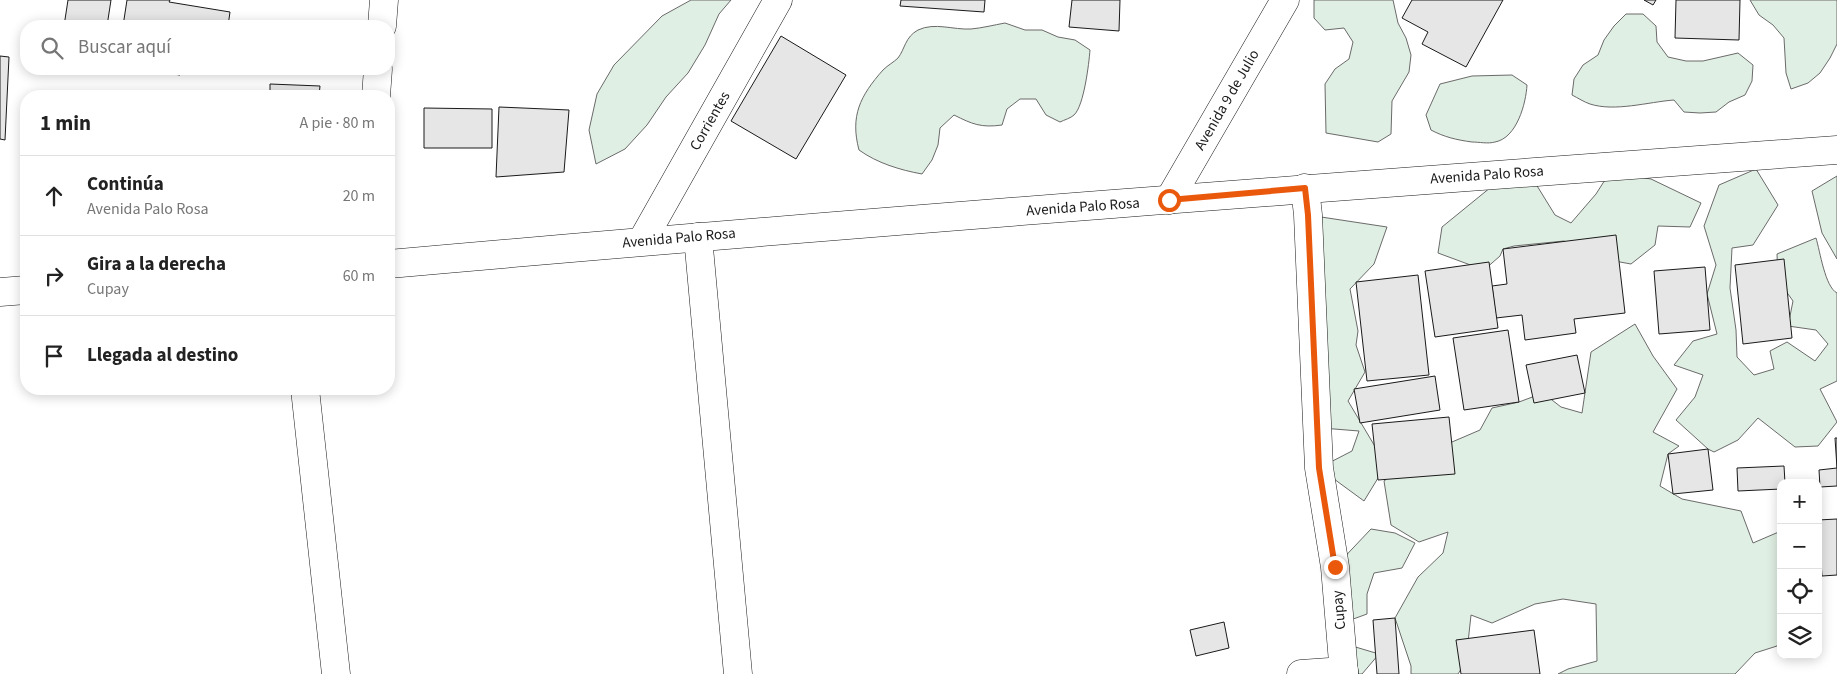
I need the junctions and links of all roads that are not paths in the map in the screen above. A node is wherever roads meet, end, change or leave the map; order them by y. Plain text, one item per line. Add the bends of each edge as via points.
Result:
1 (384, 0) edge
2 (778, 0) edge
3 (1285, 0) edge
4 (382, 20) edge
5 (378, 75) edge
6 (376, 90) edge
7 (1837, 150) edge
8 (1305, 188) junction
9 (1169, 200) junction
10 (698, 237) junction
11 (642, 241) junction
12 (395, 263) edge
13 (20, 290) edge
14 (0, 292) edge
15 (306, 395) edge
16 (1344, 672) edge
17 (336, 674) edge
18 (738, 674) edge
19 (1301, 674) edge

1 - 4 main road
2 - 11 main road, Corrientes
3 - 9 main road, Avenida 9 de Julio
5 - 6 main road
7 - 8 main road, Avenida Palo Rosa
8 - 9 main road, Avenida Palo Rosa
8 - 16 main road, Cupay via 1319,468 1335,567
9 - 10 main road, Avenida Palo Rosa
10 - 11 main road, Avenida Palo Rosa
10 - 18 main road
11 - 12 main road, Avenida Palo Rosa
13 - 14 main road
15 - 17 main road
16 - 19 main road

